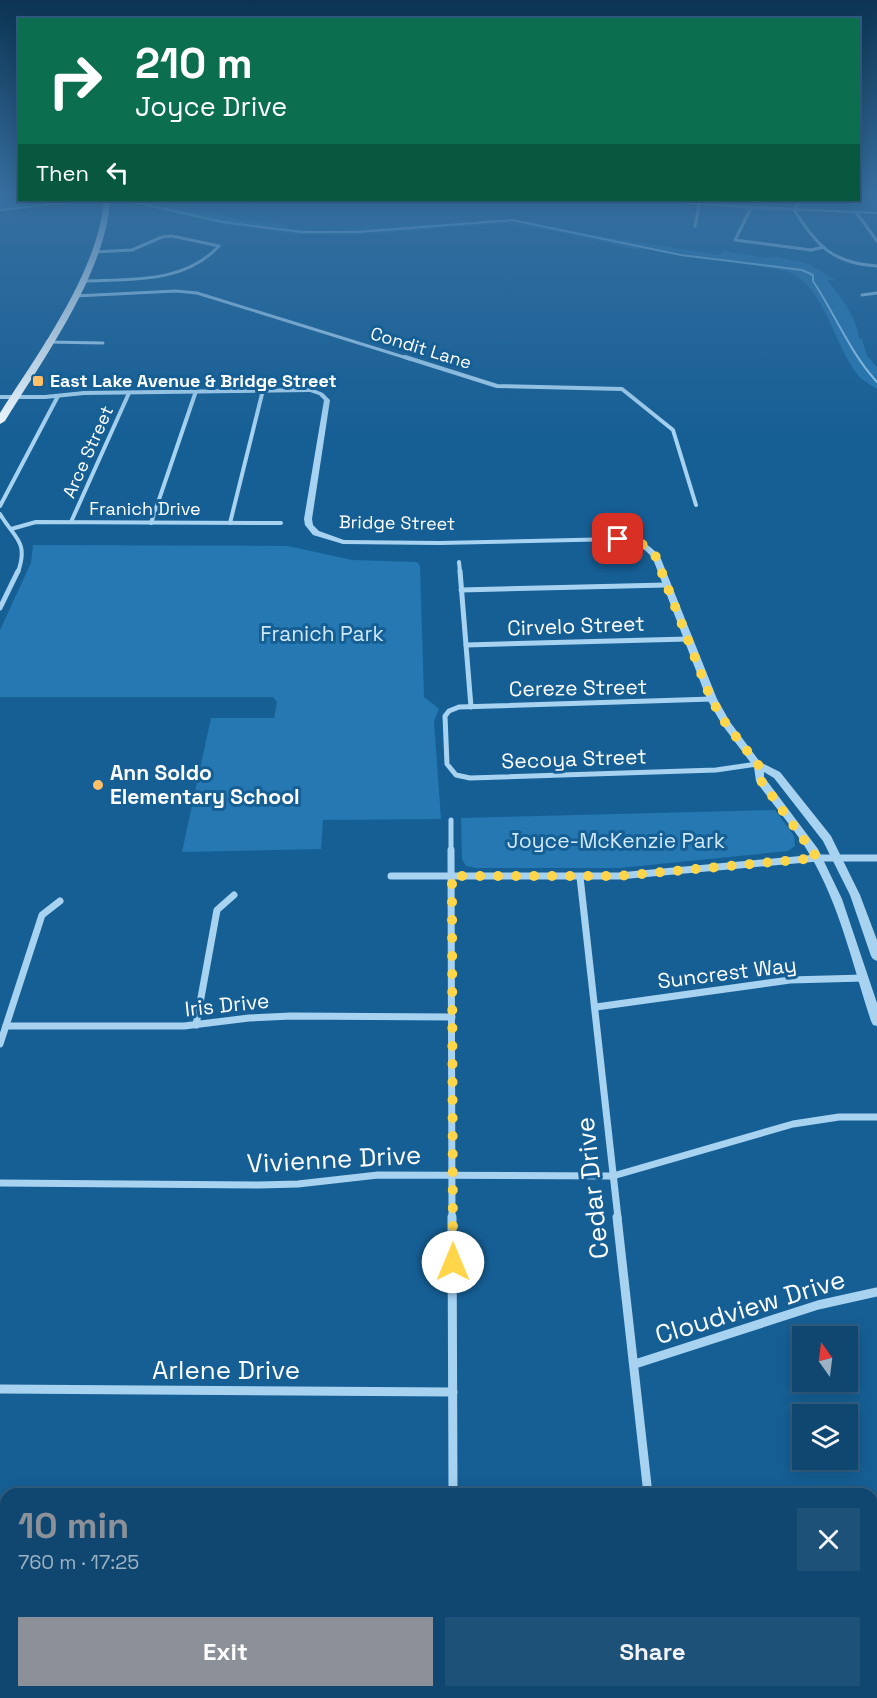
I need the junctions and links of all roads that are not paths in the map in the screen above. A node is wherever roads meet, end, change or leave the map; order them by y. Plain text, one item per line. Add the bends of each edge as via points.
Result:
1 (86, 274) edge
2 (172, 274) edge
3 (83, 281) junction
4 (877, 293) edge
5 (861, 295) dead end
6 (75, 296) junction
7 (47, 342) junction
8 (103, 343) dead end
9 (263, 390) junction
10 (196, 391) junction
11 (129, 393) junction
12 (58, 396) junction
13 (0, 397) edge
14 (14, 397) junction
15 (0, 421) edge
16 (696, 505) dead end
17 (0, 506) edge
18 (0, 514) edge
19 (71, 522) junction
20 (150, 523) junction
21 (230, 523) junction
22 (281, 523) dead end
23 (10, 529) junction
24 (459, 562) dead end
25 (666, 585) junction
26 (461, 590) junction
27 (0, 608) edge
28 (687, 639) junction
29 (466, 645) junction
30 (711, 699) junction
31 (471, 706) junction
32 (446, 714) joint
33 (758, 765) junction
34 (451, 820) dead end
35 (817, 858) junction
36 (837, 858) junction
37 (877, 858) edge
38 (391, 876) dead end
39 (452, 876) junction
40 (580, 877) junction
41 (234, 895) dead end
42 (60, 901) dead end
43 (877, 956) edge
44 (864, 978) junction
45 (596, 1007) junction
46 (452, 1017) junction
47 (877, 1021) edge
48 (196, 1025) junction
49 (6, 1026) junction
50 (0, 1044) edge
51 (877, 1117) edge
52 (453, 1175) junction
53 (613, 1176) junction
54 (0, 1183) edge
55 (877, 1292) edge
56 (635, 1364) junction
57 (0, 1389) edge
58 (453, 1392) junction
59 (453, 1488) edge
60 (647, 1488) edge

1 - 3 main road
2 - 3 street
3 - 6 main road
4 - 5 street
6 - 7 main road
6 - 16 street, Condit Lane via 197,293 497,386 622,389 673,430
7 - 8 street
7 - 14 main road
9 - 10 street, Bridge Street
9 - 21 street
9 - 25 street, Bridge Street via 311,390 326,399 308,519 310,528 319,536 343,542 393,543 624,539 651,550
10 - 11 street, Bridge Street
10 - 20 street
11 - 12 street, Bridge Street
11 - 19 street, Arce Street
12 - 14 street, Bridge Street
12 - 17 street
13 - 14 street
14 - 15 main road
18 - 23 street
19 - 20 street, Franich Drive
19 - 23 street, Franich Drive via 36,522
20 - 21 street, Franich Drive
21 - 22 street, Franich Drive
23 - 27 street via 22,544 23,555
24 - 26 street
25 - 26 street
25 - 28 street, Bridge Street
26 - 29 street
28 - 29 street, Cirvelo Street
28 - 30 street, Bridge Street
29 - 31 street
30 - 31 street, Cereze Street
30 - 33 street, Bridge Street
31 - 32 street, Cereze Street
32 - 33 street, Secoya Street via 447,764 453,773 464,778 707,771
33 - 35 street, Bridge Street via 759,778
33 - 36 street, Bridge Street via 777,775
34 - 39 street
35 - 36 street
35 - 40 street
35 - 44 street, Bridge Street via 837,900
36 - 37 street
36 - 43 street, Bridge Street
38 - 39 street
39 - 40 street
39 - 46 street
40 - 45 street, Cedar Drive
41 - 48 street via 217,910
42 - 49 street via 42,915
44 - 45 street, Suncrest Way via 790,980
44 - 47 street, Bridge Street
45 - 53 street, Cedar Drive
46 - 48 street, Iris Drive via 267,1016
46 - 52 street
48 - 49 street, Iris Drive
49 - 50 street
51 - 53 street, Vivienne Drive via 839,1117 793,1124
52 - 53 street, Vivienne Drive
52 - 54 street, Vivienne Drive via 378,1175 281,1184
52 - 58 street
53 - 56 street, Cedar Drive
55 - 56 street, Cloudview Drive via 818,1305
56 - 60 street, Cedar Drive
57 - 58 street, Arlene Drive
58 - 59 street

